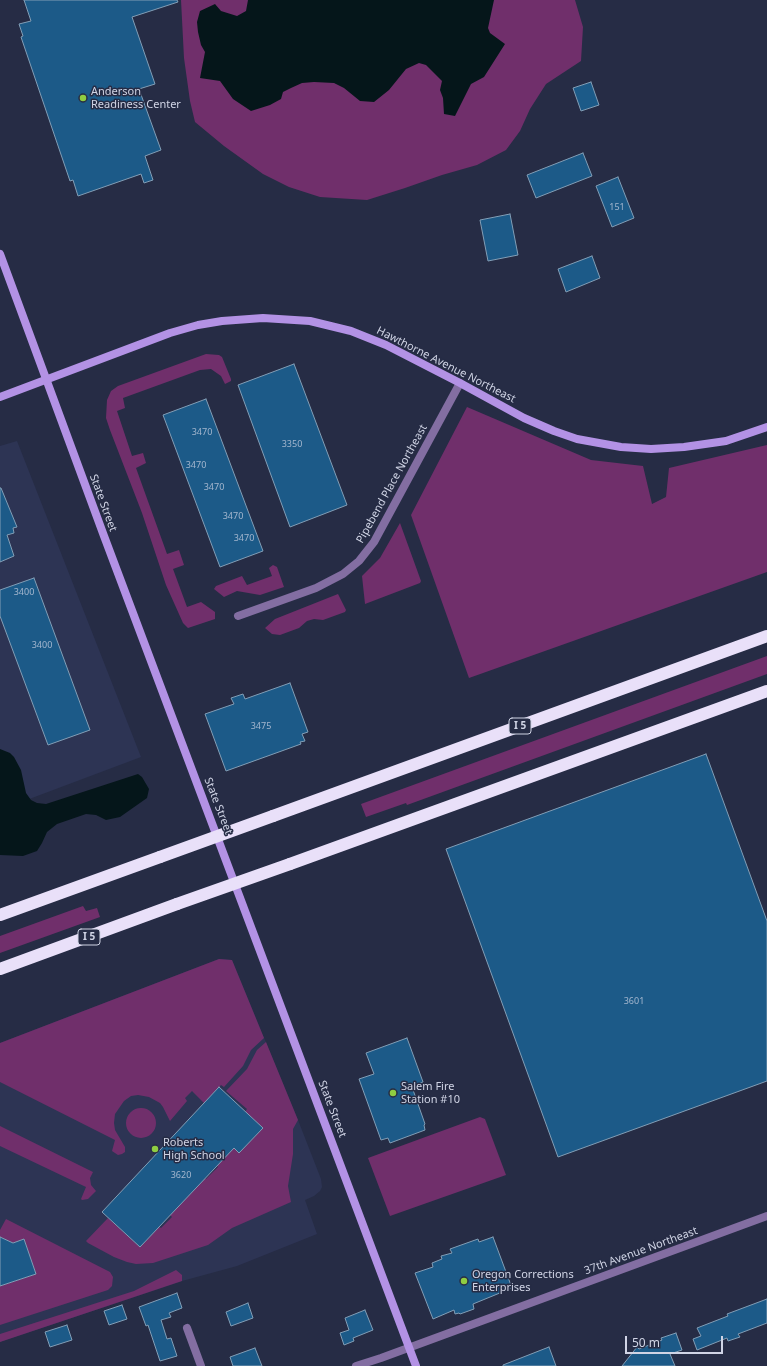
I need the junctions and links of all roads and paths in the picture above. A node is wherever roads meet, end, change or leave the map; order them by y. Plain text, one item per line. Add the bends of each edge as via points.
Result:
1 (0, 254) edge
2 (46, 380) junction
3 (460, 383) junction
4 (0, 397) edge
5 (767, 427) edge
6 (238, 616) dead end
7 (767, 636) edge
8 (767, 691) edge
9 (0, 915) edge
10 (0, 969) edge
11 (767, 1216) edge
12 (187, 1328) dead end
13 (409, 1348) junction
14 (201, 1366) edge
15 (356, 1366) edge
16 (416, 1366) edge

1 - 2 main road, State Street
2 - 3 main road, Hawthorne Avenue Northeast via 170,333 222,320 263,318 310,321 351,331 386,345
2 - 4 main road, Hawthorne Avenue Northeast
2 - 13 main road, State Street
3 - 5 main road, Hawthorne Avenue Northeast via 524,418 554,431 577,439 621,447 651,449 706,445
3 - 6 street, Pipebend Place Northeast via 374,542 359,561 343,574 316,588
7 - 9 highway, I 5, bridge
8 - 10 highway, I 5, bridge
11 - 13 street, 37th Avenue Northeast
12 - 14 street
13 - 15 street, 37th Avenue Northeast
13 - 16 main road, State Street

